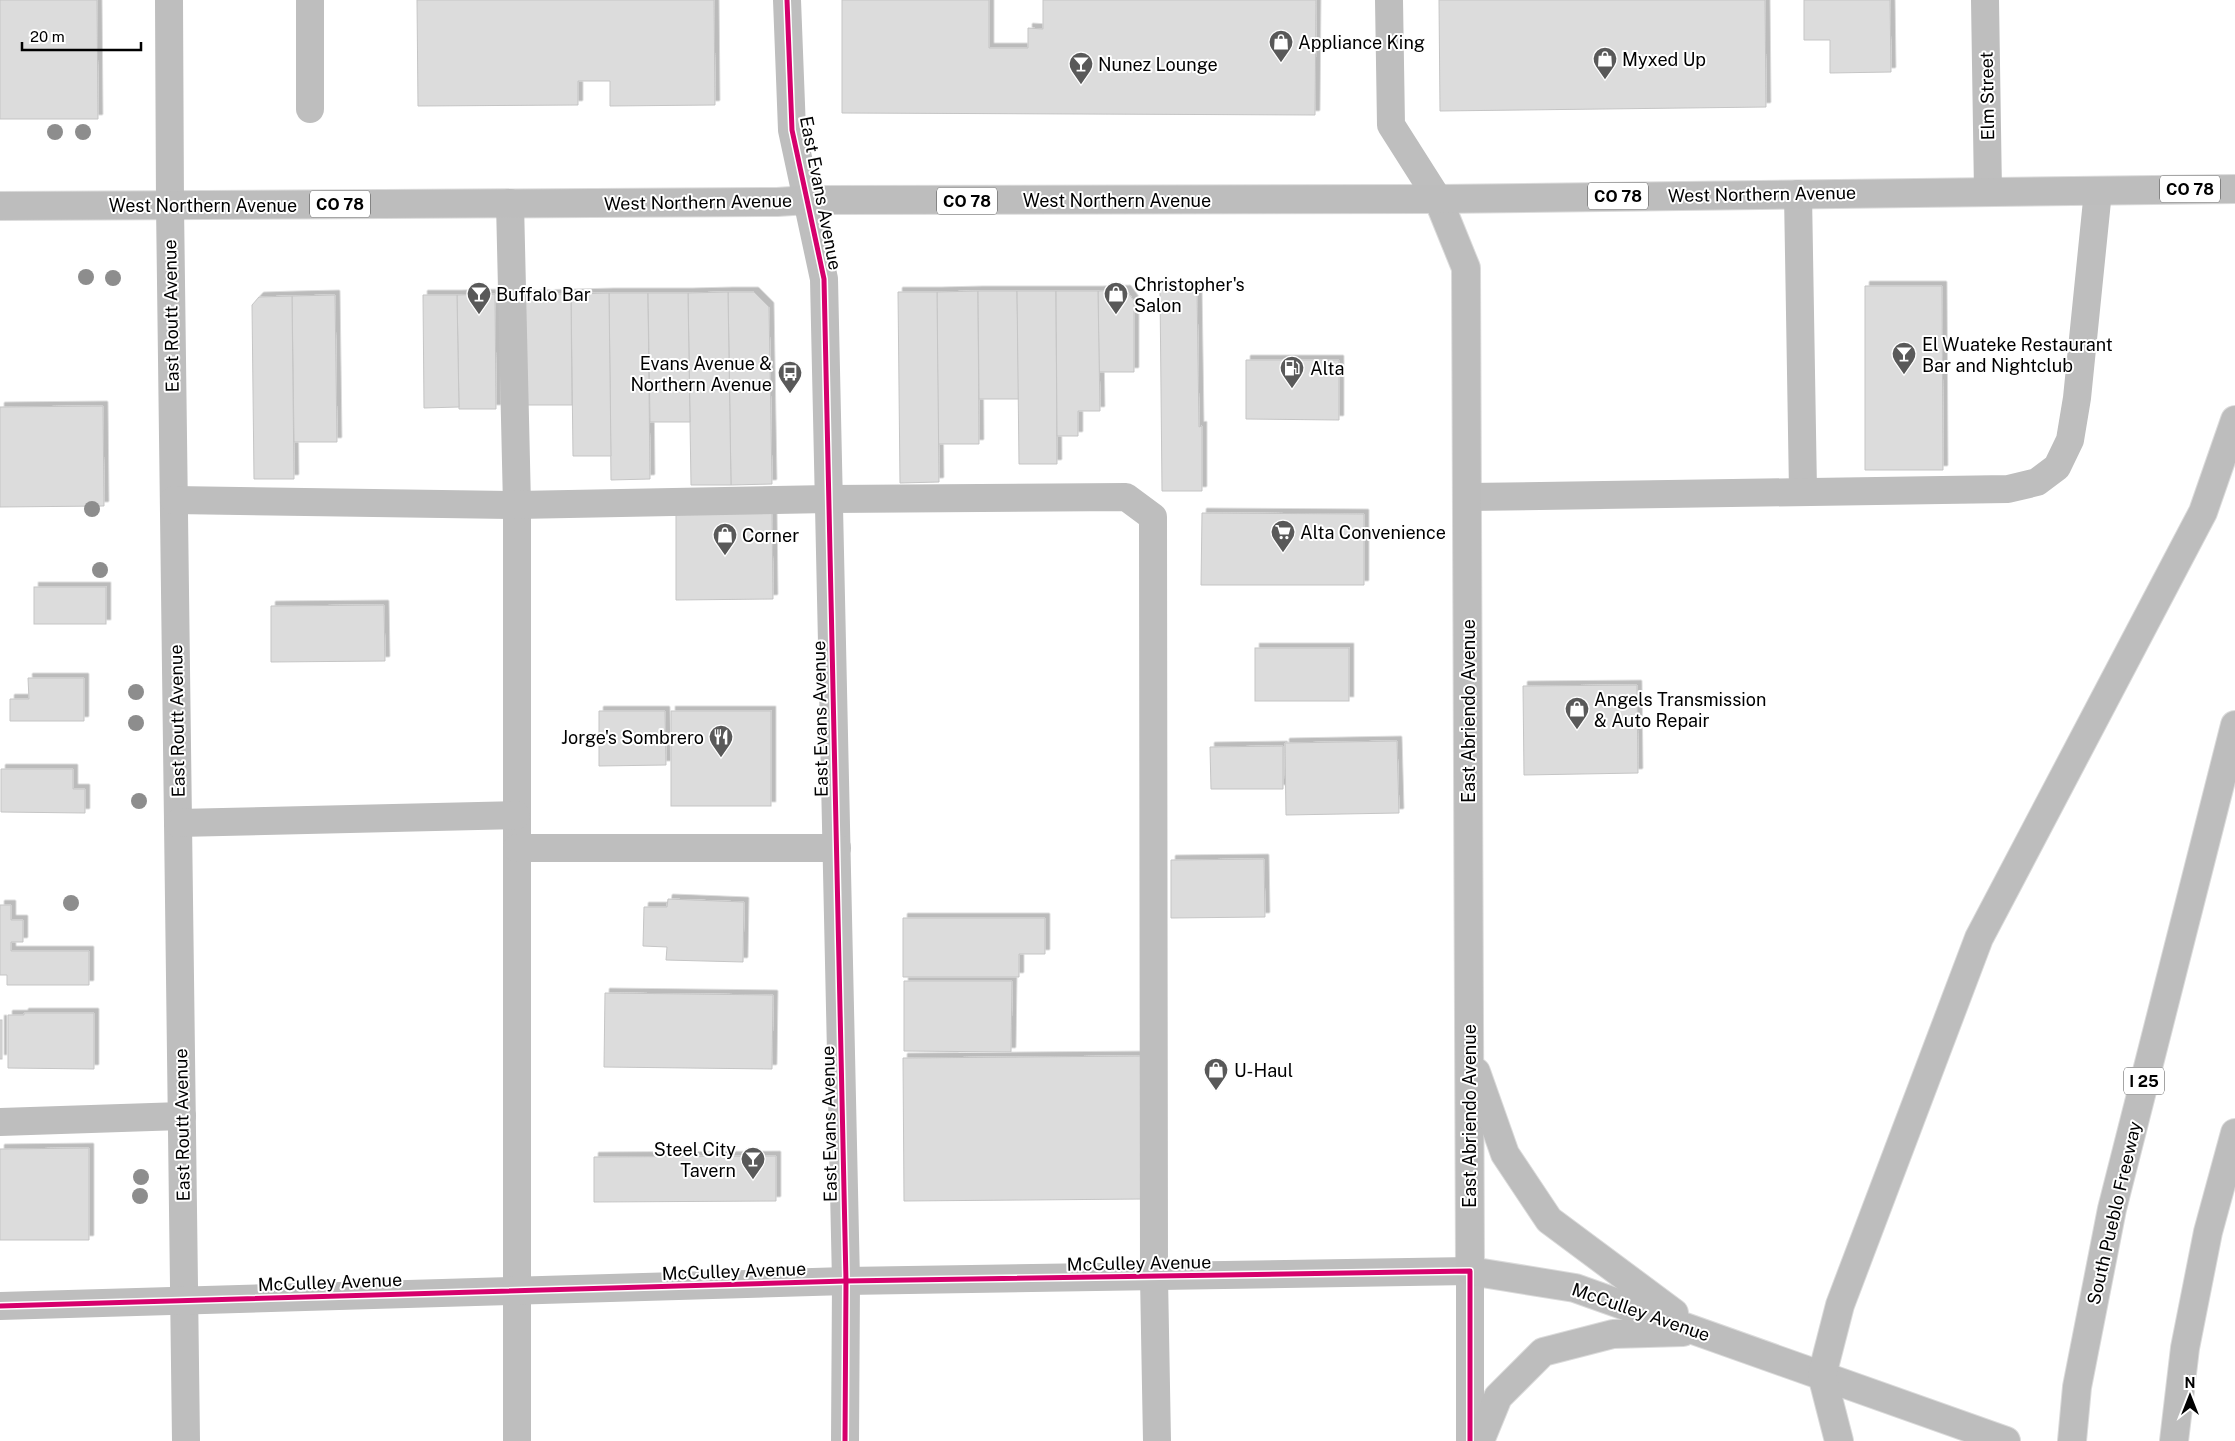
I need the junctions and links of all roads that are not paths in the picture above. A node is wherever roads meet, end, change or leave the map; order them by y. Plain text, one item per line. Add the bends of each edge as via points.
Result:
1 (169, 0) edge
2 (310, 0) edge
3 (787, 0) edge
4 (1389, 0) edge
5 (1985, 0) edge
6 (310, 109) dead end
7 (2235, 189) edge
8 (2098, 191) junction
9 (1988, 192) junction
10 (1798, 194) junction
11 (1438, 199) junction
12 (808, 200) junction
13 (510, 203) junction
14 (170, 205) junction
15 (0, 206) edge
16 (2235, 420) edge
17 (1804, 491) junction
18 (1467, 497) junction
19 (829, 499) junction
20 (174, 500) junction
21 (517, 505) junction
22 (2235, 725) edge
23 (516, 815) junction
24 (178, 823) junction
25 (517, 848) junction
26 (837, 848) junction
27 (1469, 1054) junction
28 (182, 1116) junction
29 (0, 1122) edge
30 (2235, 1133) edge
31 (1470, 1272) junction
32 (1154, 1277) junction
33 (846, 1281) junction
34 (516, 1291) junction
35 (184, 1300) junction
36 (0, 1306) edge
37 (1700, 1332) junction
38 (1822, 1375) junction
39 (186, 1441) edge
40 (517, 1441) edge
41 (845, 1441) edge
42 (1156, 1441) edge
43 (1470, 1441) edge
44 (1480, 1441) edge
45 (1839, 1441) edge
46 (2006, 1441) edge
47 (2072, 1441) edge
48 (2174, 1441) edge

1 - 14 street, East Routt Avenue
2 - 6 street
3 - 12 street, East Evans Avenue via 792,130
4 - 11 street, East Abriendo Avenue via 1391,125
5 - 9 street, Elm Street
7 - 8 main road, West Northern Avenue / CO 78
8 - 9 main road, West Northern Avenue / CO 78
8 - 17 street via 2077,398 2070,440 2057,467 2038,482 2008,489
9 - 10 main road, West Northern Avenue / CO 78
10 - 11 main road, West Northern Avenue / CO 78
10 - 17 street
11 - 12 main road, West Northern Avenue / CO 78
11 - 18 main road, East Abriendo Avenue via 1466,268
12 - 13 main road, West Northern Avenue / CO 78
12 - 19 street, East Evans Avenue via 824,279
13 - 14 main road, West Northern Avenue / CO 78
13 - 21 street
14 - 15 main road, West Northern Avenue / CO 78
14 - 20 street, East Routt Avenue
16 - 38 main road via 2203,512 1980,938 1840,1305
17 - 18 street
18 - 27 main road, East Abriendo Avenue
19 - 21 street
19 - 26 street, East Evans Avenue
19 - 32 street via 1126,497 1153,516
20 - 21 street
20 - 24 street, East Routt Avenue
21 - 23 street
22 - 47 main road, South Pueblo Freeway / I 25 via 2112,1208 2077,1387
23 - 24 street
23 - 25 street
24 - 28 street, East Routt Avenue
25 - 26 street
25 - 34 street
26 - 33 street, East Evans Avenue
27 - 31 main road, East Abriendo Avenue
27 - 37 main road via 1505,1154 1549,1220
28 - 29 street
28 - 35 street, East Routt Avenue
30 - 48 main road via 2208,1232 2185,1348
31 - 32 street, McCulley Avenue
31 - 37 main road, McCulley Avenue via 1575,1288
31 - 43 street, East Abriendo Avenue
32 - 33 street, McCulley Avenue
32 - 42 street
33 - 34 street, McCulley Avenue
33 - 41 street, East Evans Avenue
34 - 35 street, McCulley Avenue
34 - 40 street
35 - 36 street, McCulley Avenue
35 - 39 street, East Routt Avenue
37 - 38 main road, McCulley Avenue
37 - 44 main road via 1613,1334 1543,1352 1498,1397
38 - 45 main road
38 - 46 main road, McCulley Avenue

